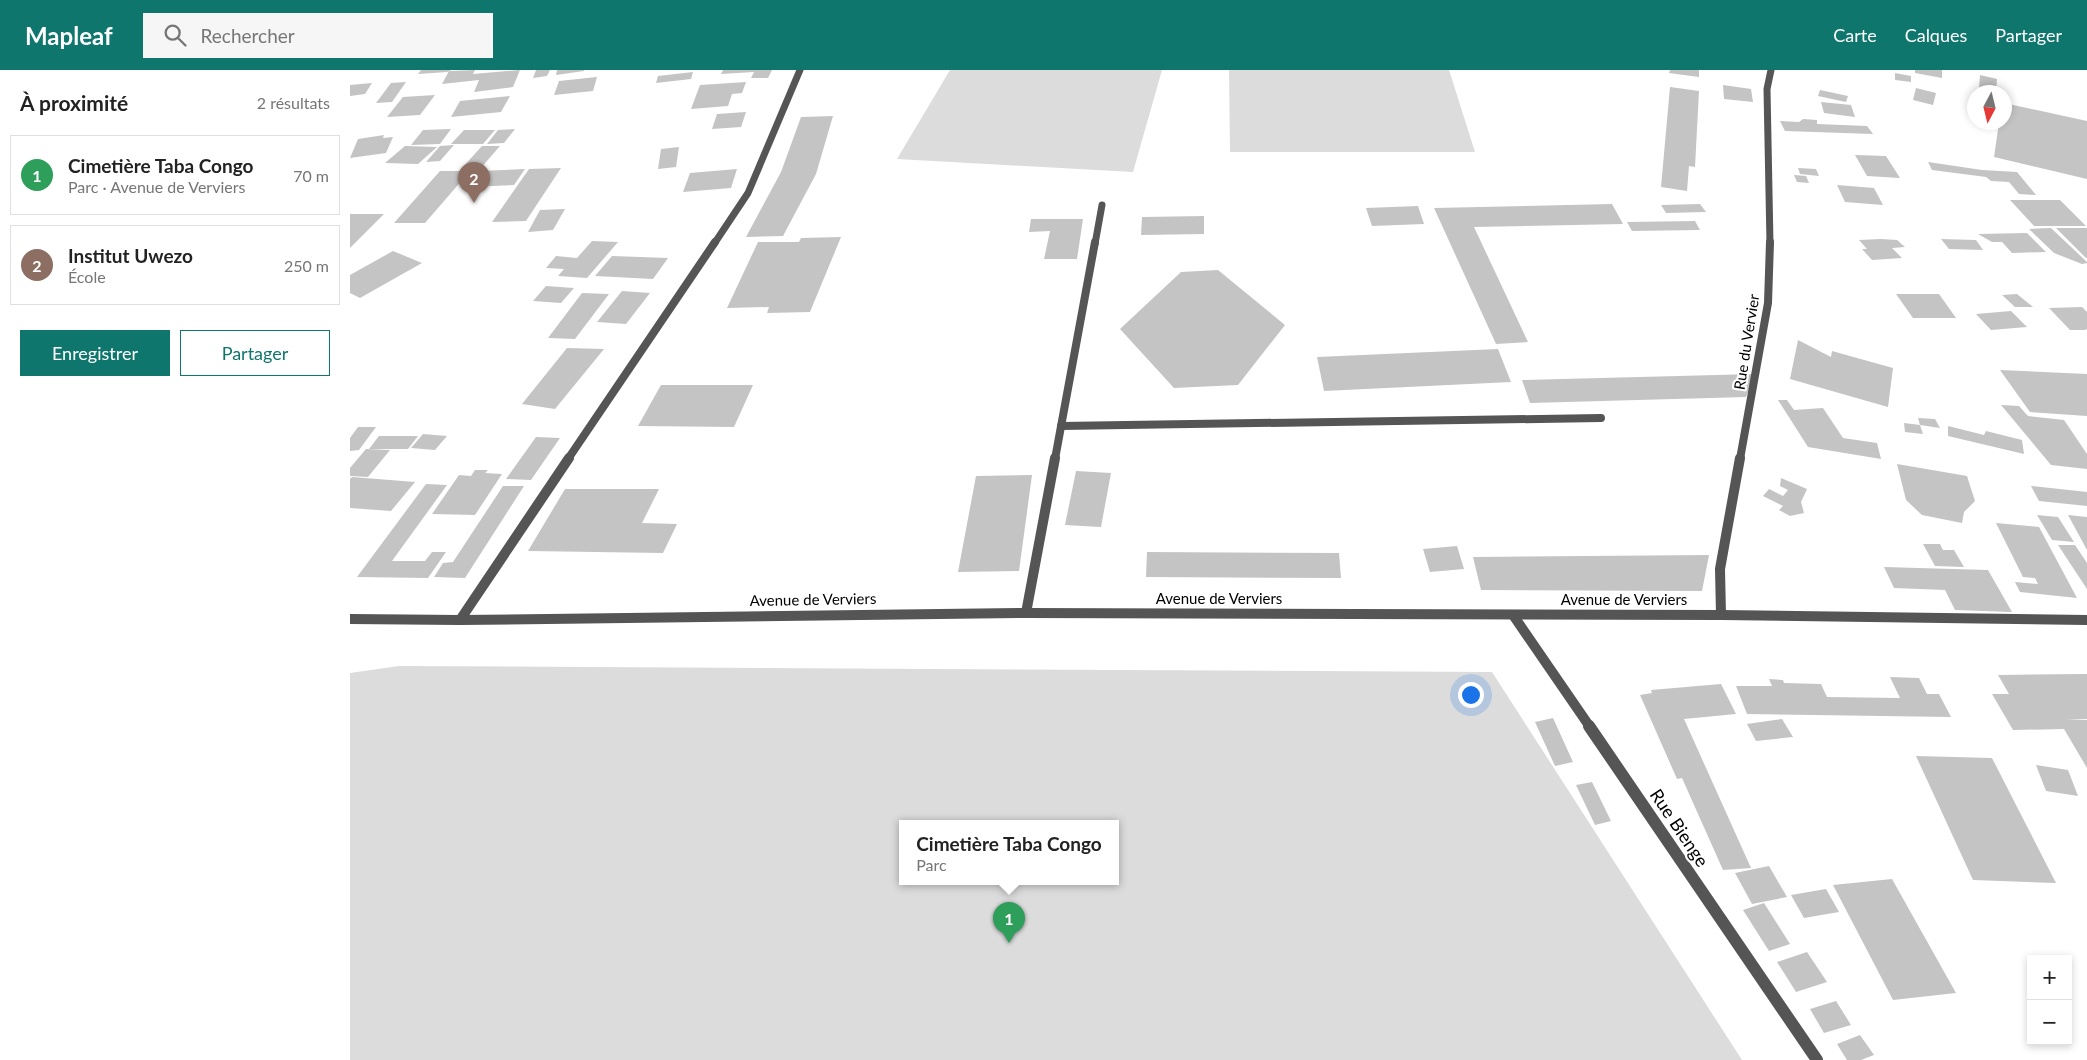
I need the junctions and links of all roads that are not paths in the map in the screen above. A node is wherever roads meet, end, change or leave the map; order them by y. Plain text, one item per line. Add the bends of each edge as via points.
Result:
1 (800, 70) edge
2 (1771, 70) edge
3 (1102, 205) dead end
4 (1601, 418) dead end
5 (1061, 426) junction
6 (1026, 613) junction
7 (1513, 615) junction
8 (1721, 615) junction
9 (350, 619) edge
10 (460, 620) junction
11 (2087, 620) edge
12 (1817, 1060) edge

1 - 10 street via 748,192
2 - 8 street, Rue du Vervier via 1767,89 1768,303 1720,570
3 - 5 street
4 - 5 street
5 - 6 street
6 - 7 street, Avenue de Verviers
6 - 10 street, Avenue de Verviers
7 - 8 street, Avenue de Verviers
7 - 12 street, Rue Bienge
8 - 11 street, Avenue de Verviers
9 - 10 street, Avenue de Verviers

